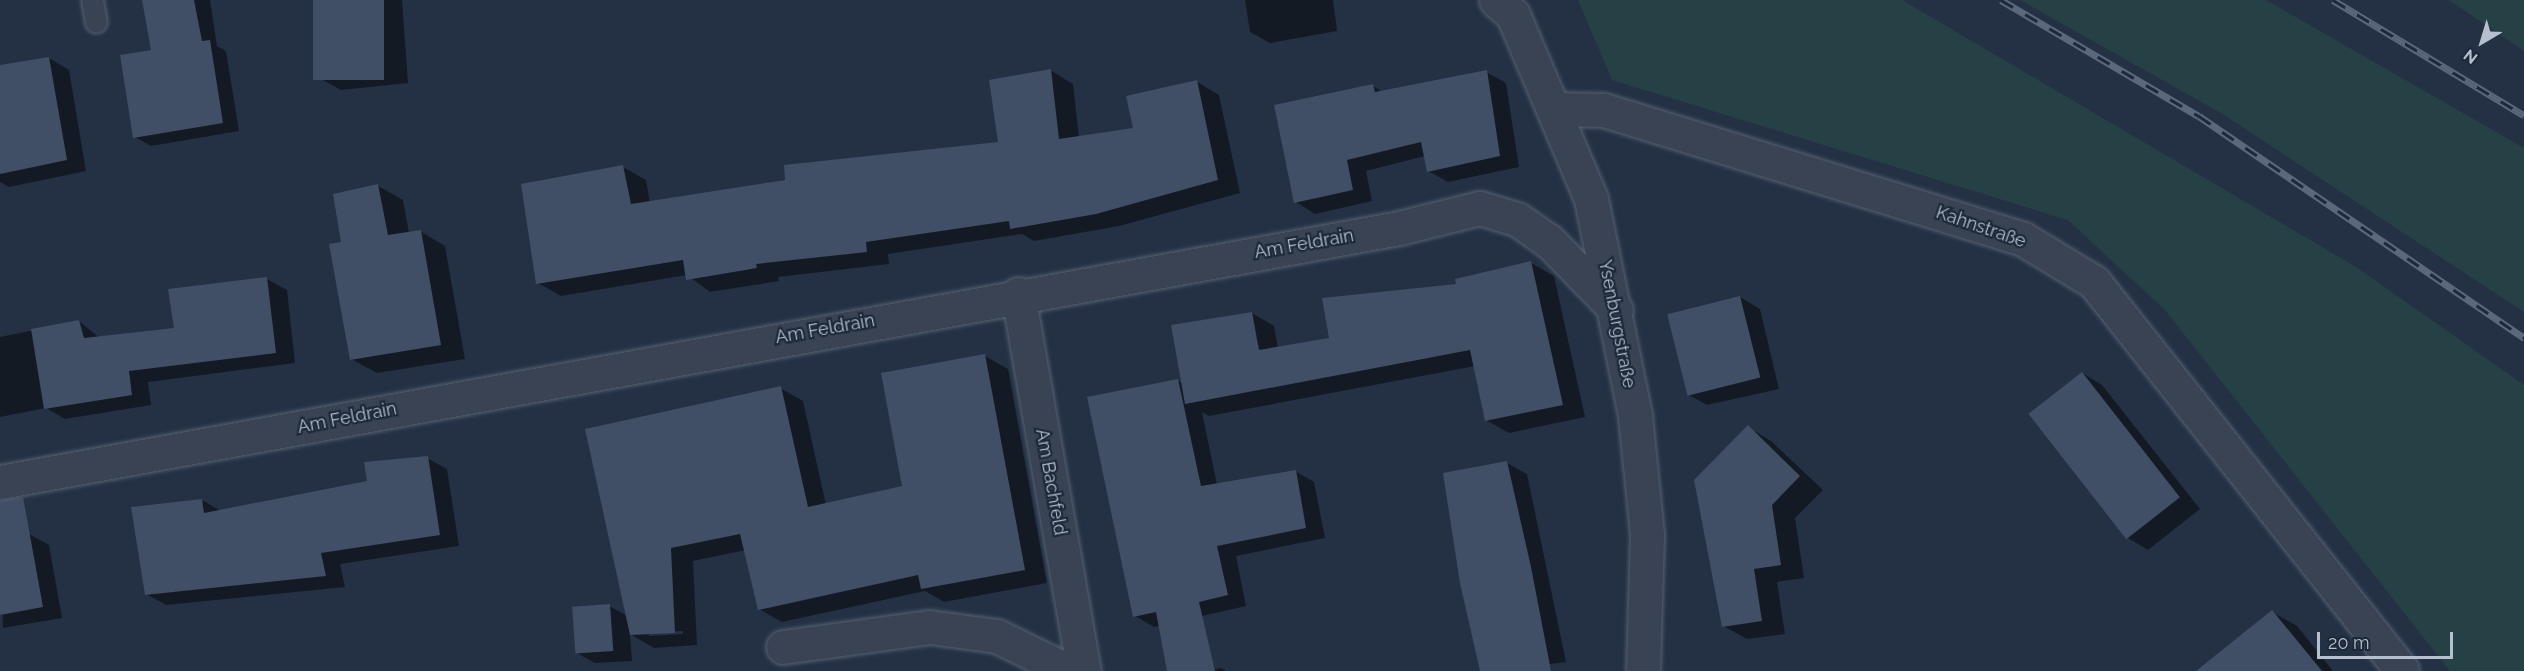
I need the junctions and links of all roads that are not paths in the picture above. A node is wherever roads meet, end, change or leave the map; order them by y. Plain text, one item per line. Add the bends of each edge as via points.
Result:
1 (92, 0) edge
2 (1496, 0) edge
3 (96, 22) dead end
4 (1557, 109) junction
5 (1018, 294) junction
6 (1616, 310) junction
7 (0, 482) edge
8 (783, 647) dead end
9 (1068, 671) edge
10 (1084, 671) edge
11 (1643, 671) edge
12 (2402, 671) edge

1 - 3 lane
2 - 4 street, Ysenburgstraße via 1513,15
4 - 6 street, Ysenburgstraße via 1592,199
4 - 12 street, Kahnstraße via 1604,110 2023,239 2094,282
5 - 6 street, Am Feldrain via 1400,228 1480,208 1517,219 1549,241
5 - 7 street, Am Feldrain
5 - 10 street, Am Bachfeld
6 - 11 street, Ysenburgstraße via 1635,416 1647,535
8 - 9 street via 930,627 997,636

